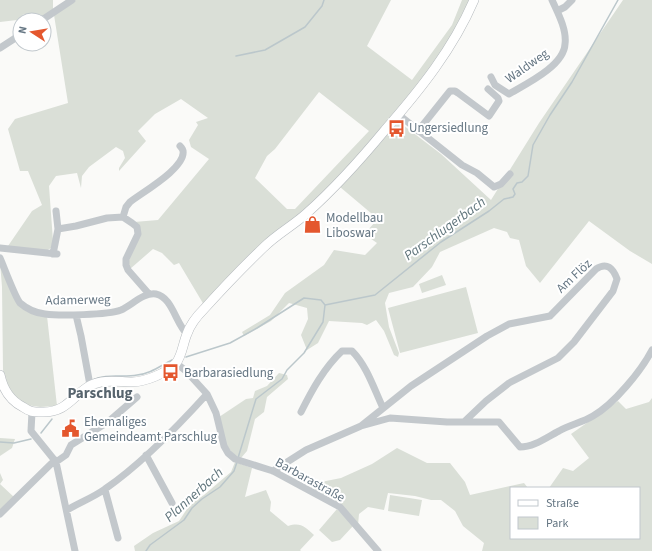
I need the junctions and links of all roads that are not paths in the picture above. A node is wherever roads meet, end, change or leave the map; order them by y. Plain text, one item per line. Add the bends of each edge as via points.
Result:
1 (72, 0) edge
2 (474, 0) edge
3 (552, 0) edge
4 (572, 0) edge
5 (557, 11) junction
6 (52, 13) edge
7 (12, 40) edge
8 (0, 48) edge
9 (490, 77) dead end
10 (488, 88) dead end
11 (399, 115) junction
12 (418, 131) junction
13 (180, 146) dead end
14 (510, 174) dead end
15 (56, 211) dead end
16 (123, 217) junction
17 (58, 229) junction
18 (0, 248) edge
19 (0, 258) edge
20 (149, 294) junction
21 (76, 314) junction
22 (187, 334) junction
23 (652, 350) edge
24 (176, 363) junction
25 (0, 374) edge
26 (89, 382) junction
27 (206, 394) junction
28 (138, 397) dead end
29 (383, 408) junction
30 (32, 412) junction
31 (301, 412) dead end
32 (465, 421) junction
33 (361, 426) junction
34 (146, 455) junction
35 (56, 461) junction
36 (273, 471) junction
37 (105, 490) junction
38 (172, 503) dead end
39 (67, 510) junction
40 (0, 514) edge
41 (118, 538) dead end
42 (75, 551) edge
43 (378, 551) edge

1 - 6 street
2 - 11 main road via 456,38
3 - 5 street, Waldweg
4 - 5 street
5 - 9 street, Waldweg via 566,44 558,60 539,76 509,94 495,85
7 - 8 street
10 - 12 street via 499,101 489,116 455,91 450,91
11 - 12 street
11 - 22 main road via 306,215 265,246 202,310
12 - 14 street via 494,187 501,184
13 - 16 street via 183,154 177,166 130,202
15 - 17 street
16 - 17 street
16 - 20 street via 138,230 126,265
17 - 18 street via 55,254
19 - 21 street, Adamerweg via 19,302 30,310 45,314
20 - 21 street, Adamerweg via 120,311
20 - 22 street via 156,294 168,301 181,329
21 - 26 street
22 - 24 main road
23 - 32 street via 638,373 599,412 527,447 520,447 499,422
24 - 26 main road via 165,371 135,382
24 - 27 street, Barbarastraße
25 - 30 main road via 5,390 11,398
26 - 30 main road via 66,406 57,411
27 - 34 street
27 - 36 street, Barbarastraße via 216,413 228,453 236,460
28 - 35 street via 108,422 71,446 66,455
29 - 31 street via 358,357 352,351 342,351 332,360
29 - 32 street, Am Flöz via 411,386 487,336 509,324 550,316 601,265 615,272 617,279 614,291 574,342 558,358 509,383
29 - 33 street, Am Flöz
30 - 35 street via 31,432
32 - 33 street via 390,418
33 - 36 street via 306,450
34 - 37 street
34 - 38 street
35 - 39 street
35 - 40 street
36 - 43 street, Barbarastraße via 340,507
37 - 39 street
37 - 41 street
39 - 42 street

